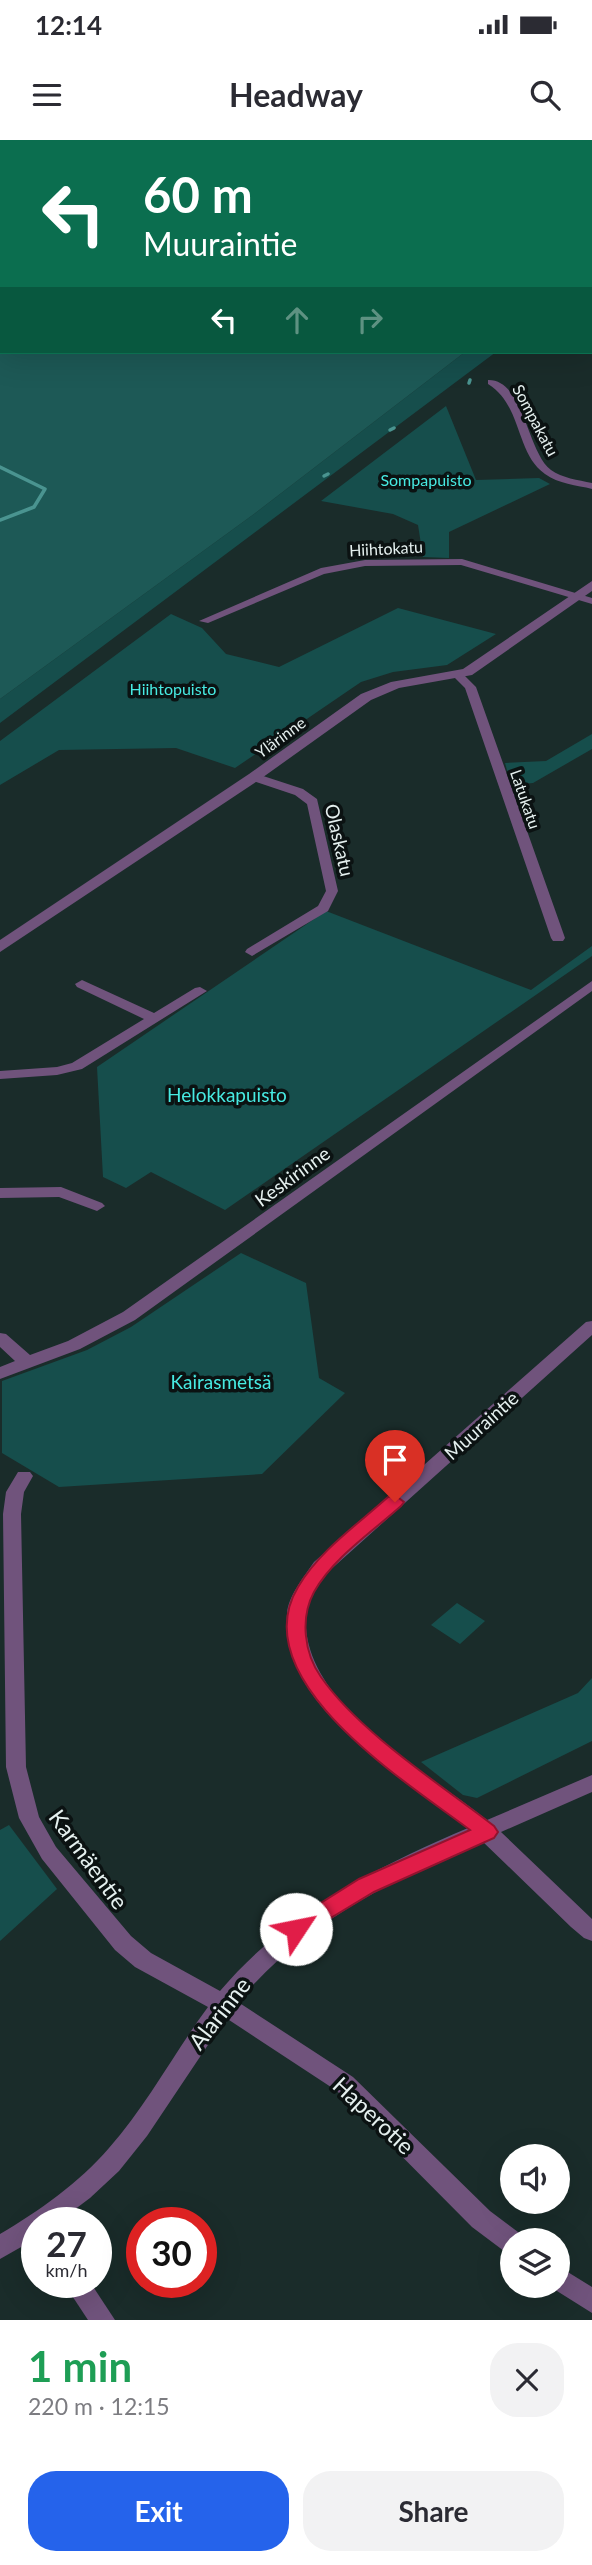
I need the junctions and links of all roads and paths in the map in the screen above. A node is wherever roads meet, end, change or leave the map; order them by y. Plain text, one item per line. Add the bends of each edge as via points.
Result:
1 (491, 383) dead end
2 (592, 486) edge
3 (592, 585) edge
4 (576, 597) junction
5 (592, 601) edge
6 (204, 621) dead end
7 (458, 675) junction
8 (254, 777) junction
9 (558, 938) dead end
10 (0, 947) edge
11 (253, 952) dead end
12 (82, 984) dead end
13 (592, 985) edge
14 (200, 991) dead end
15 (155, 1019) junction
16 (0, 1075) edge
17 (0, 1193) edge
18 (97, 1206) dead end
19 (592, 1326) edge
20 (0, 1338) edge
21 (27, 1362) junction
22 (0, 1373) edge
23 (24, 1476) dead end
24 (592, 1783) edge
25 (487, 1832) junction
26 (592, 1932) edge
27 (221, 2003) junction
28 (61, 2207) edge
29 (500, 2234) edge
30 (21, 2235) edge
31 (0, 2247) edge
32 (570, 2286) edge
33 (87, 2298) edge
34 (592, 2301) edge
35 (103, 2320) edge

1 - 2 street, Sompakatu via 506,390 543,467 559,477
3 - 4 street, Ylärinne
4 - 5 street, Hiihtokatu
4 - 6 street, Hiihtokatu via 462,562 365,563 321,571
4 - 7 street, Ylärinne via 486,661
7 - 8 street, Ylärinne via 396,685 366,697
7 - 9 street, Latukatu via 470,687
8 - 10 street, Ylärinne
8 - 11 street, Olaskatu via 299,792 313,802 332,891 323,908
12 - 15 street
13 - 21 street, Keskirinne via 129,1316 75,1345
14 - 15 street
15 - 16 street via 77,1066
17 - 18 street via 61,1192
19 - 25 street, Muuraintie via 321,1567 296,1612 301,1656 312,1680 336,1709
20 - 21 street
21 - 22 street, Keskirinne
23 - 27 street, Karmäentie via 15,1492 12,1514 14,1735 16,1767 29,1818 62,1871 123,1943 144,1960
24 - 25 street, Alarinne
25 - 26 street, Muuraintie
25 - 27 street, Alarinne via 412,1863 328,1908 268,1954
27 - 28 street, Alarinne via 148,2117 88,2186
27 - 29 street, Haperotie via 345,2084
30 - 31 street, Alarinne
32 - 34 street
33 - 35 street

